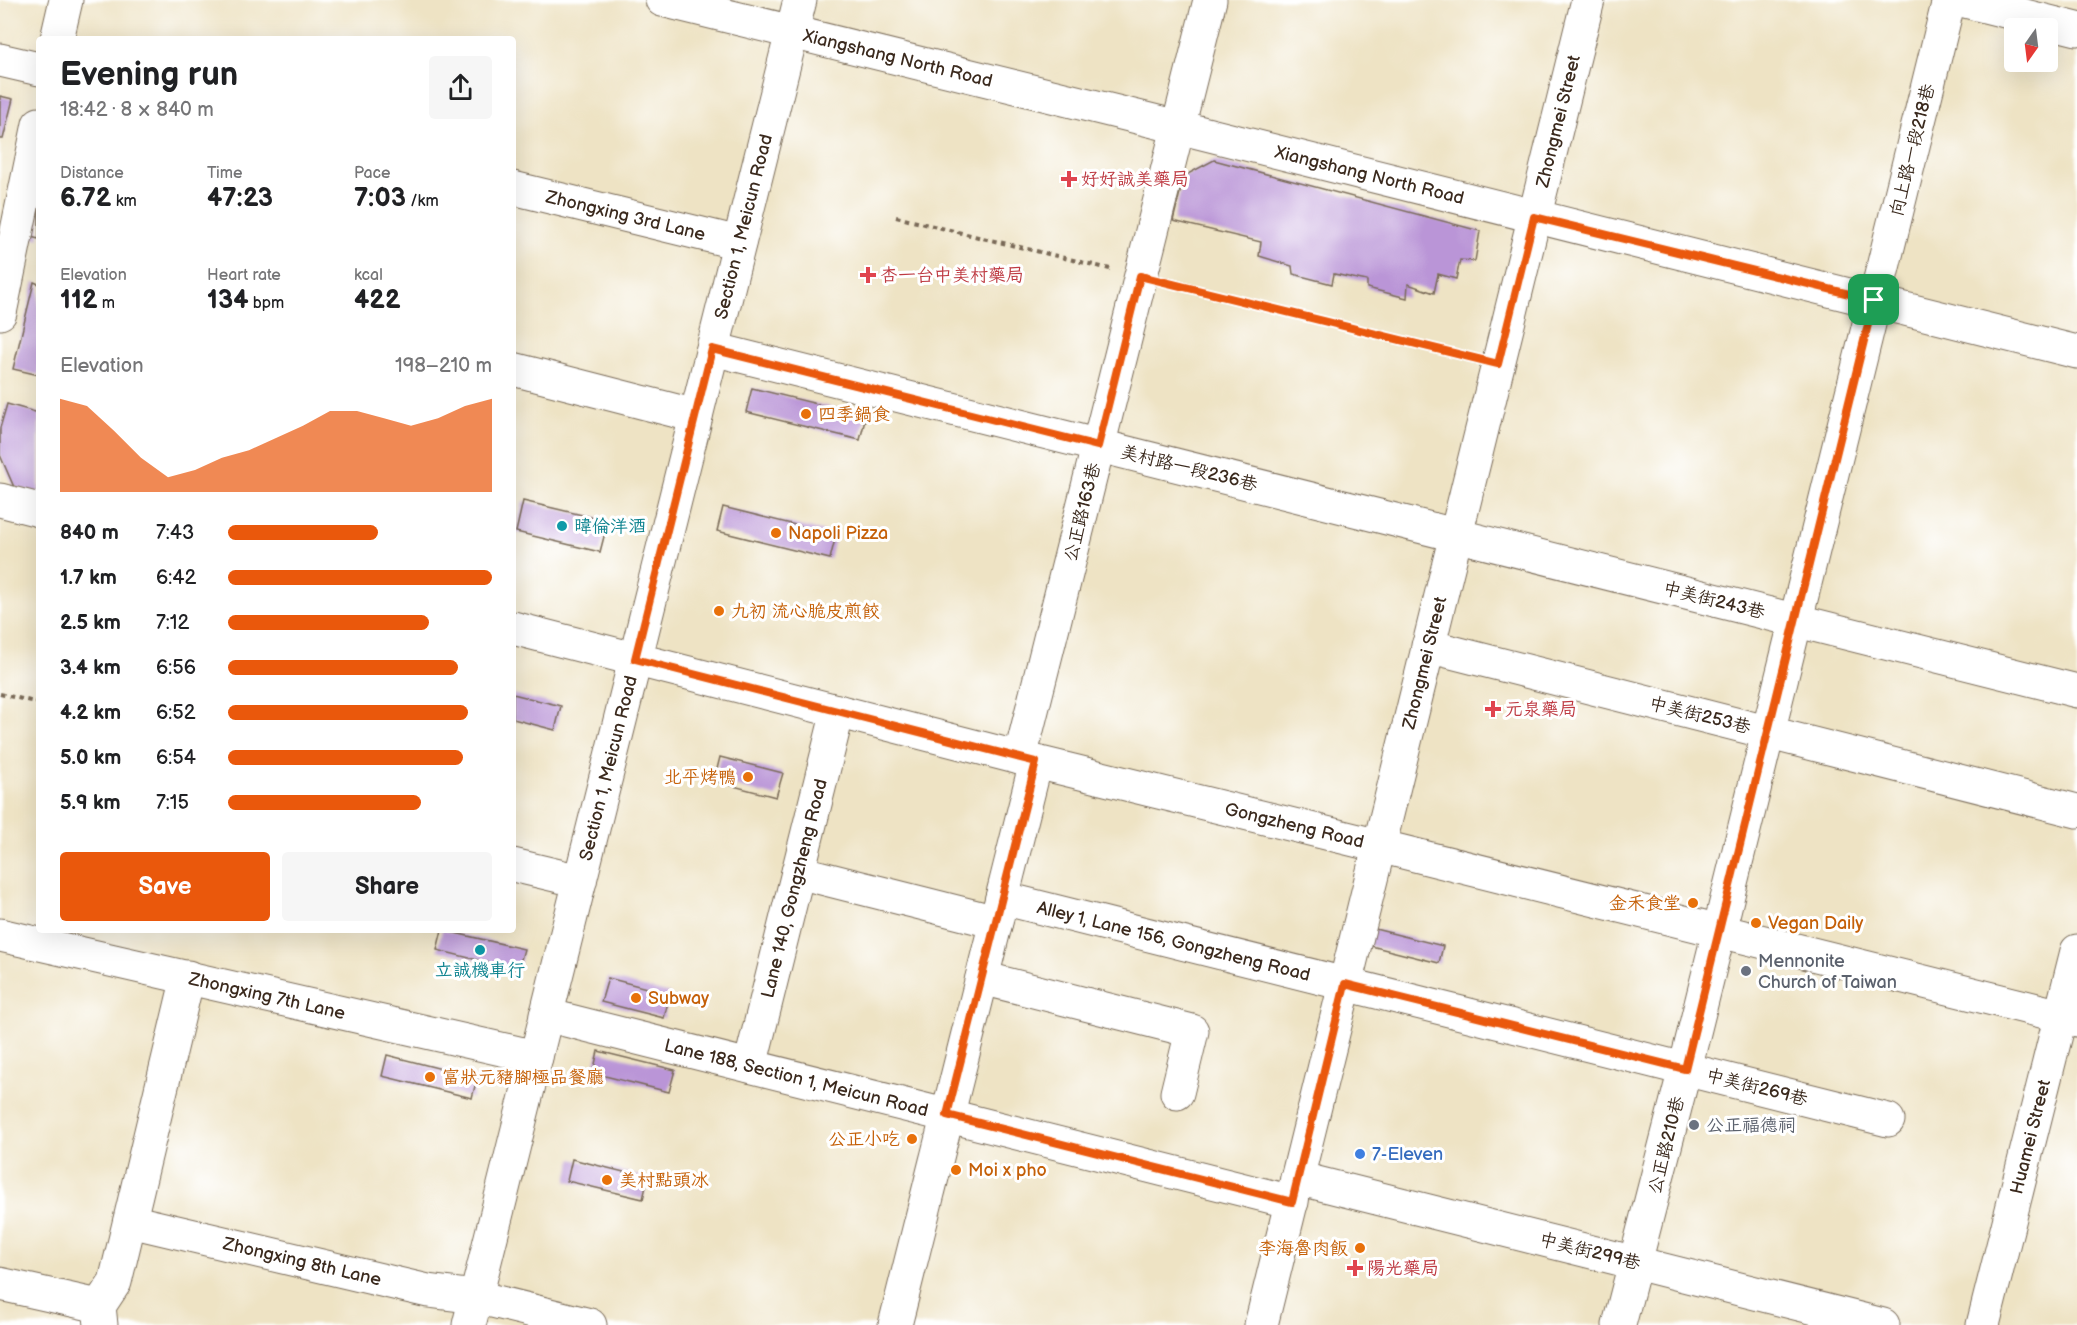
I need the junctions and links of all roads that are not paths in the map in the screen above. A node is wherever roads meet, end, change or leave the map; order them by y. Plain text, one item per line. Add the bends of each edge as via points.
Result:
1 (66, 0) edge
2 (662, 0) edge
3 (800, 0) edge
4 (1210, 0) edge
5 (1588, 0) edge
6 (1949, 0) edge
7 (1961, 0) edge
8 (726, 8) edge
9 (2077, 29) edge
10 (792, 32) junction
11 (58, 36) edge
12 (0, 60) edge
13 (36, 68) edge
14 (1178, 127) junction
15 (36, 141) edge
16 (516, 189) edge
17 (1534, 217) junction
18 (739, 243) junction
19 (18, 245) edge
20 (1874, 300) junction
21 (0, 313) edge
22 (712, 349) junction
23 (2077, 352) edge
24 (516, 370) edge
25 (696, 416) junction
26 (1098, 446) junction
27 (0, 500) edge
28 (36, 509) edge
29 (1456, 535) junction
30 (1796, 621) junction
31 (516, 629) edge
32 (1428, 646) junction
33 (635, 659) junction
34 (2077, 691) edge
35 (838, 711) junction
36 (1769, 733) junction
37 (1028, 760) junction
38 (2077, 811) edge
39 (1379, 846) junction
40 (516, 866) edge
41 (798, 872) junction
42 (580, 881) junction
43 (999, 910) junction
44 (1719, 930) junction
45 (0, 934) edge
46 (2077, 951) edge
47 (188, 977) junction
48 (982, 978) junction
49 (1345, 984) junction
50 (546, 1015) junction
51 (2069, 1018) edge
52 (536, 1057) junction
53 (750, 1066) junction
54 (1685, 1069) junction
55 (1177, 1093) dead end
56 (947, 1115) junction
57 (1888, 1120) dead end
58 (1295, 1190) junction
59 (130, 1221) junction
60 (1635, 1263) junction
61 (0, 1284) edge
62 (473, 1311) edge
63 (100, 1316) edge
64 (590, 1325) edge
65 (895, 1325) edge
66 (1261, 1325) edge
67 (1618, 1325) edge
68 (1883, 1325) edge
69 (1983, 1325) edge

1 - 11 street
2 - 8 street, Xiangshang North Road
3 - 10 street, Section 1, Meicun Road
4 - 14 street, 公正路163巷
5 - 17 street, Zhongmei Street
6 - 20 street, 向上路一段218巷
7 - 9 street
8 - 10 street, Xiangshang North Road
10 - 14 street, Xiangshang North Road
10 - 18 street, Section 1, Meicun Road
12 - 13 street
14 - 17 street, Xiangshang North Road
14 - 26 street, 公正路163巷
15 - 19 street
16 - 18 street, Zhongxing 3rd Lane
17 - 20 street, Xiangshang North Road
17 - 29 street, Zhongmei Street
18 - 22 street, Section 1, Meicun Road
19 - 21 street
20 - 23 street, Xiangshang North Road
20 - 30 street, 向上路一段218巷
22 - 25 street, Section 1, Meicun Road
22 - 26 street, 美村路一段236巷
24 - 25 street
25 - 33 street, Section 1, Meicun Road
26 - 29 street, 美村路一段236巷
26 - 37 street, 公正路163巷
27 - 28 street
29 - 30 street, 中美街243巷
29 - 32 street, Zhongmei Street
30 - 34 street, 中美街243巷
30 - 36 street, 公正路210巷
31 - 33 street, Gongzheng Road
32 - 36 street, 中美街253巷
32 - 39 street, Zhongmei Street
33 - 35 street, Gongzheng Road
33 - 42 street, Section 1, Meicun Road
35 - 37 street, Gongzheng Road
35 - 41 street, Lane 140, Gongzheng Road
36 - 38 street, 中美街253巷
36 - 44 street, 公正路210巷
37 - 39 street, Gongzheng Road
37 - 43 street, 公正路163巷
39 - 44 street, Gongzheng Road
39 - 49 street, Zhongmei Street
40 - 42 street
41 - 43 street, Alley 1, Lane 156, Gongzheng Road
41 - 53 street, Lane 140, Gongzheng Road
42 - 50 street, Section 1, Meicun Road
43 - 48 street, 公正路163巷
43 - 49 street, Alley 1, Lane 156, Gongzheng Road
44 - 51 street, Gongzheng Road
44 - 54 street, 公正路210巷
45 - 47 street, Zhongxing 7th Lane
46 - 51 street, Huamei Street
47 - 52 street, Zhongxing 7th Lane
47 - 59 street
48 - 55 street via 1192,1031
48 - 56 street, 公正路163巷
49 - 54 street, 中美街269巷
49 - 58 street, Zhongmei Street
50 - 52 street, Section 1, Meicun Road
50 - 53 street, Lane 188, Section 1, Meicun Road
51 - 69 street, Huamei Street
52 - 62 street, Section 1, Meicun Road
53 - 56 street, Lane 188, Section 1, Meicun Road
54 - 57 street, 中美街269巷
54 - 60 street, 公正路210巷
56 - 58 street, Lane 188, Section 1, Meicun Road
56 - 65 street, 公正路163巷
58 - 60 street, 中美街299巷
58 - 66 street, Zhongmei Street
59 - 62 street, Zhongxing 8th Lane via 428,1292
59 - 63 street via 115,1282
60 - 67 street, 公正路210巷
60 - 68 street, 中美街299巷
61 - 63 street
62 - 64 street, Zhongxing 8th Lane

